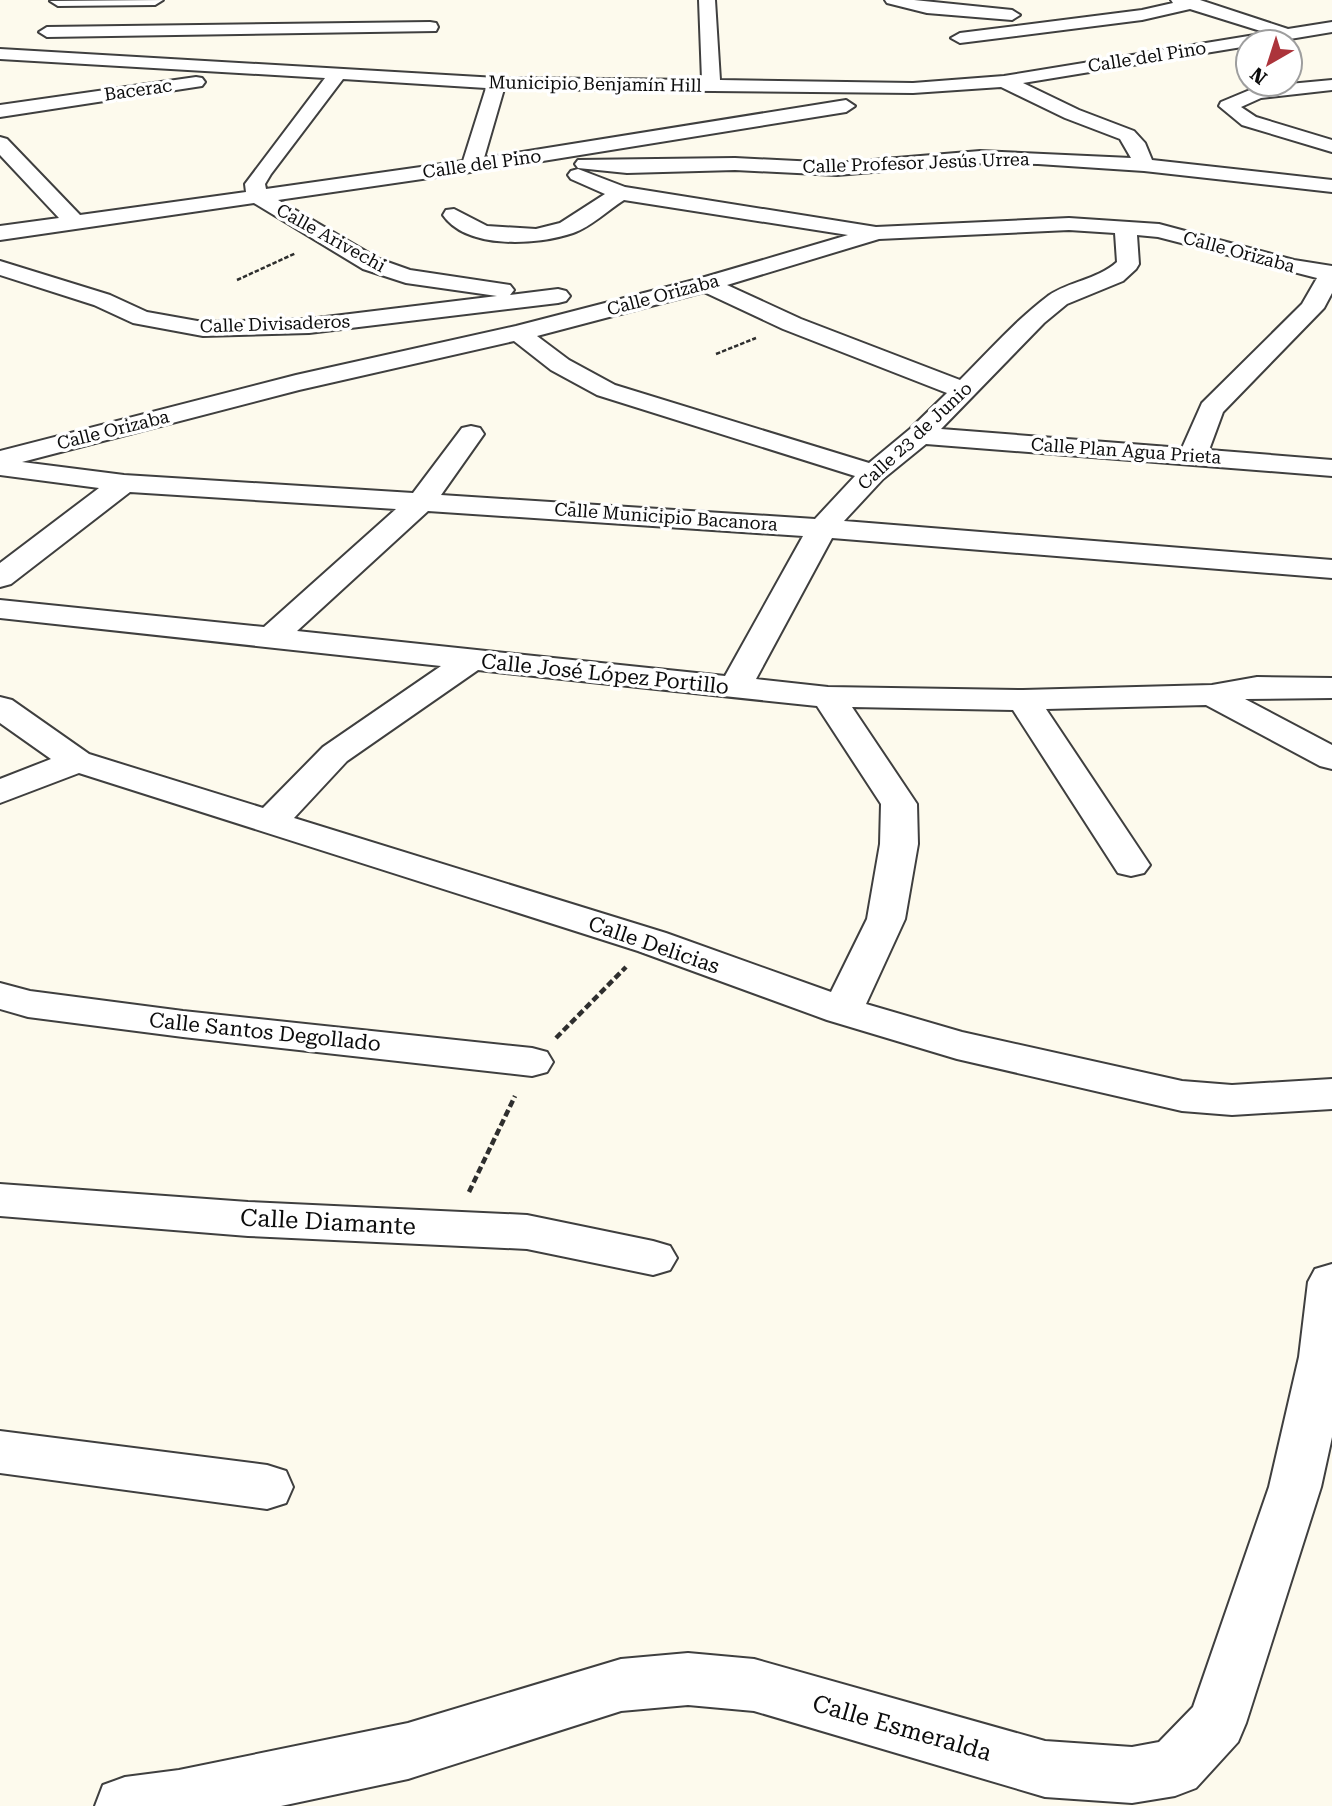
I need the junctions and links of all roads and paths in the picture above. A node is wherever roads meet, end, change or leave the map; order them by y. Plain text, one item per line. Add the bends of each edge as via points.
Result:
1 (155, 0) edge
2 (706, 0) edge
3 (893, 0) edge
4 (58, 1) edge
5 (1186, 2) edge
6 (1044, 26) junction
7 (430, 27) dead end
8 (1332, 27) edge
9 (1268, 28) edge
10 (1304, 31) edge
11 (36, 32) junction
12 (960, 38) dead end
13 (1234, 43) edge
14 (7, 54) edge
15 (277, 71) junction
16 (340, 73) junction
17 (1004, 81) junction
18 (497, 83) junction
19 (1332, 85) edge
20 (962, 86) junction
21 (711, 87) junction
22 (913, 88) joint
23 (0, 111) edge
24 (0, 143) edge
25 (1332, 146) edge
26 (542, 155) junction
27 (518, 159) junction
28 (472, 165) junction
29 (1144, 165) junction
30 (1332, 186) edge
31 (620, 193) junction
32 (257, 196) junction
33 (454, 215) dead end
34 (75, 222) junction
35 (1126, 227) junction
36 (0, 233) edge
37 (877, 233) junction
38 (328, 239) junction
39 (0, 268) edge
40 (1331, 274) edge
41 (237, 280) dead end
42 (706, 284) junction
43 (558, 296) junction
44 (640, 301) junction
45 (1322, 311) edge
46 (519, 333) junction
47 (965, 391) junction
48 (471, 434) dead end
49 (920, 435) junction
50 (1193, 455) junction
51 (0, 459) edge
52 (0, 467) edge
53 (1332, 468) edge
54 (873, 473) junction
55 (124, 483) junction
56 (422, 501) junction
57 (822, 528) junction
58 (1332, 569) edge
59 (0, 578) edge
60 (0, 609) edge
61 (271, 638) junction
62 (469, 661) junction
63 (735, 687) junction
64 (1332, 688) edge
65 (1212, 695) junction
66 (828, 697) junction
67 (1023, 700) junction
68 (0, 707) edge
69 (1332, 759) edge
70 (77, 761) junction
71 (0, 792) edge
72 (268, 822) junction
73 (1131, 865) dead end
74 (0, 996) edge
75 (842, 1012) junction
76 (531, 1062) dead end
77 (1332, 1094) edge
78 (0, 1200) edge
79 (653, 1258) dead end
80 (1332, 1282) edge
81 (0, 1452) edge
82 (267, 1487) dead end
83 (125, 1806) edge

1 - 4 street
2 - 21 street
3 - 6 street via 928,8 1006,14
4 - 11 street
5 - 6 street via 1142,15
5 - 9 street
6 - 12 street
7 - 11 street
8 - 10 street, Calle del Pino
11 - 14 street
13 - 17 street, Calle del Pino
14 - 15 street
15 - 16 street, Municipio Benjamín Hill
15 - 23 street, Bacerac
16 - 18 street, Municipio Benjamín Hill via 423,73
16 - 32 street, Calle Arivechi via 262,172 255,184
17 - 20 street, Calle del Pino
17 - 29 street via 1127,135
18 - 21 street, Municipio Benjamín Hill
18 - 28 street
19 - 25 street via 1257,93 1228,106 1249,121
20 - 22 street, Calle del Pino
20 - 26 street, Calle del Pino
21 - 22 street, Municipio Benjamín Hill
24 - 34 street
26 - 27 street, Calle del Pino
26 - 29 street, Calle Profesor Jesús Urrea via 627,167 735,164 837,169 980,158
27 - 28 street, Calle del Pino
27 - 31 street via 582,176
28 - 32 street, Calle del Pino
29 - 30 street, Calle Profesor Jesús Urrea
31 - 33 street via 568,228 536,236 481,231
31 - 37 street
32 - 34 street, Calle del Pino
32 - 38 street, Calle Arivechi
34 - 36 street, Calle del Pino
35 - 37 street, Calle Orizaba via 1069,224
35 - 40 street, Calle Orizaba
35 - 47 street, Calle 23 de Junio via 1128,264 1115,275 1059,299
37 - 42 street, Calle Orizaba
38 - 41 path
38 - 43 street, Calle Arivechi via 371,264 406,276
39 - 43 street, Calle Divisaderos via 102,300 142,318 203,328 309,326
40 - 45 street
42 - 44 street, Calle Orizaba
42 - 47 street via 792,324
43 - 44 street, Calle Arivechi
44 - 46 street, Calle Orizaba
45 - 50 street via 1211,409
46 - 51 street, Calle Orizaba via 296,383
46 - 54 street via 575,376 606,390
47 - 49 street, Calle 23 de Junio
48 - 56 street
49 - 50 street, Calle Plan Agua Prieta
49 - 54 street, Calle 23 de Junio
50 - 53 street, Calle Plan Agua Prieta
52 - 55 street, Calle Municipio Bacanora
54 - 57 street, Calle 23 de Junio
55 - 56 street, Calle Municipio Bacanora
55 - 59 street
56 - 57 street, Calle Municipio Bacanora
56 - 61 street
57 - 58 street, Calle Municipio Bacanora
57 - 63 street, Calle 23 de Junio
60 - 61 street, Calle José López Portillo
61 - 62 street, Calle José López Portillo
62 - 63 street, Calle José López Portillo
62 - 72 street via 335,754
63 - 66 street, Calle José López Portillo
64 - 65 street, Calle José López Portillo via 1257,687
65 - 67 street, Calle José López Portillo
65 - 69 street
66 - 67 street, Calle José López Portillo
66 - 75 street via 899,804 900,844 886,919
67 - 73 street
68 - 70 street, Calle Delicias
70 - 71 street
70 - 72 street, Calle Delicias
72 - 75 street, Calle Delicias via 652,942
74 - 76 street, Calle Santos Degollado via 28,1004 183,1024
75 - 77 street, Calle Delicias via 957,1045 1182,1096 1232,1100
78 - 79 street, Calle Diamante via 248,1219 527,1232
80 - 83 street, Calle Esmeralda via 1324,1357 1291,1500 1217,1723 1175,1768 1132,1775 1045,1769 754,1685 688,1679 621,1685 408,1751
81 - 82 street

